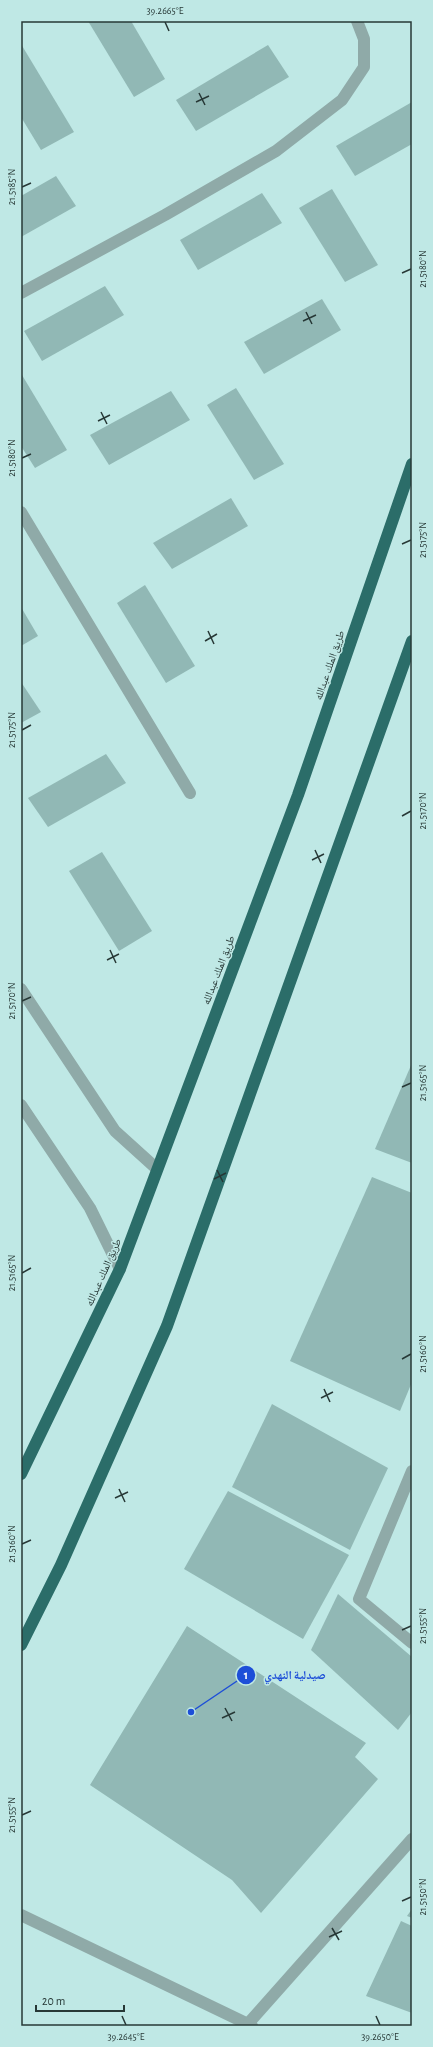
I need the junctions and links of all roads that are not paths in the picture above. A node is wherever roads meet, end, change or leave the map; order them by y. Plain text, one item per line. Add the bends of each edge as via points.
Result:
1 (357, 21) edge
2 (21, 293) edge
3 (412, 464) edge
4 (21, 512) edge
5 (412, 641) edge
6 (410, 654) edge
7 (190, 793) dead end
8 (21, 989) edge
9 (21, 1104) edge
10 (158, 1169) junction
11 (120, 1269) junction
12 (412, 1471) edge
13 (21, 1474) edge
14 (412, 1644) edge
15 (21, 1645) edge
16 (412, 1839) edge
17 (21, 1914) edge
18 (249, 2026) edge

1 - 2 street via 364,39 364,67 342,100 276,151 165,216
3 - 10 highway, طريق الملك عبدالله via 298,795
4 - 7 street
5 - 6 highway
6 - 15 highway via 167,1326 61,1565
8 - 10 street via 115,1131
9 - 11 street via 90,1208
10 - 11 highway, طريق الملك عبدالله
11 - 13 highway, طريق الملك عبدالله
12 - 14 street via 359,1599
16 - 18 street
17 - 18 street

